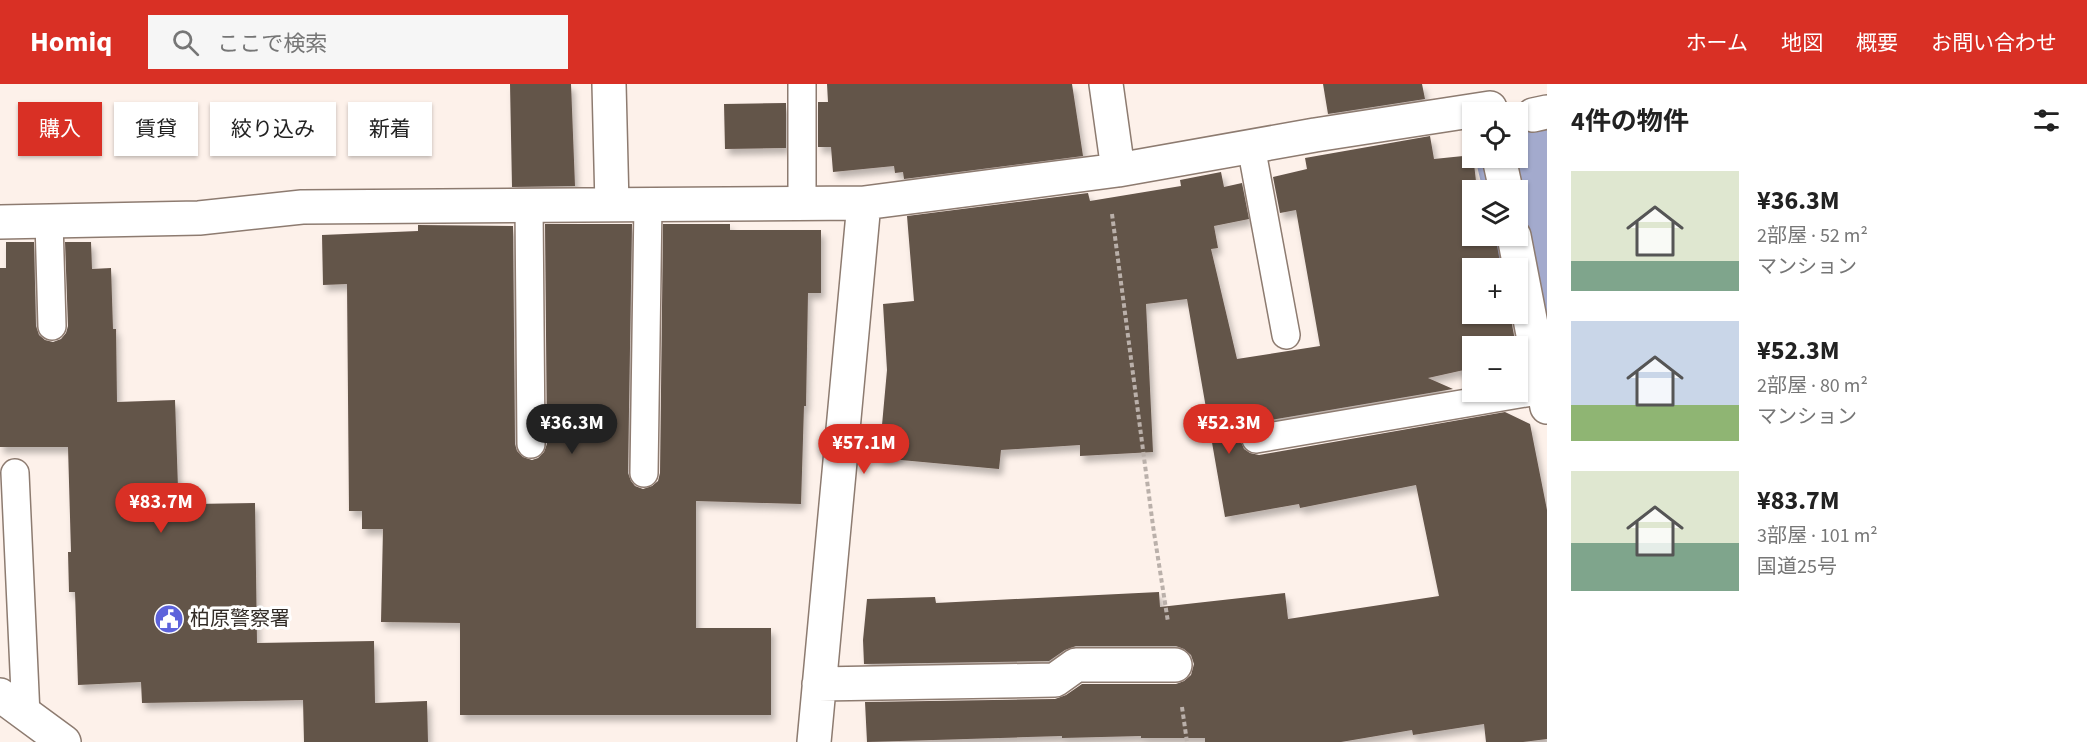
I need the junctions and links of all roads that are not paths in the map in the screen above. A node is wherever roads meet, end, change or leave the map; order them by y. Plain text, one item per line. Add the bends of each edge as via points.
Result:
1 (609, 84) edge
2 (802, 84) edge
3 (1106, 84) edge
4 (1488, 101) edge
5 (1251, 146) junction
6 (1112, 171) junction
7 (802, 203) junction
8 (864, 203) junction
9 (648, 204) junction
10 (529, 205) junction
11 (612, 205) junction
12 (49, 221) junction
13 (0, 222) edge
14 (1516, 246) edge
15 (52, 326) dead end
16 (1286, 335) dead end
17 (1545, 399) edge
18 (1256, 439) dead end
19 (531, 444) dead end
20 (15, 473) dead end
21 (644, 473) dead end
22 (1175, 665) road end
23 (819, 684) junction
24 (0, 695) edge
25 (26, 715) junction
26 (64, 742) edge
27 (814, 742) edge

1 - 11 main road
2 - 7 lane
3 - 6 main road
4 - 5 main road
5 - 6 main road
5 - 16 lane
6 - 8 main road
7 - 8 main road
7 - 9 main road
8 - 23 main road
9 - 11 main road
9 - 21 lane
10 - 11 main road
10 - 12 main road via 302,207 199,218
10 - 19 lane
12 - 13 main road
12 - 15 lane
14 - 17 main road
17 - 18 lane
20 - 25 lane
22 - 23 main road via 1076,665 1055,680
23 - 27 main road
24 - 25 main road
25 - 26 main road

